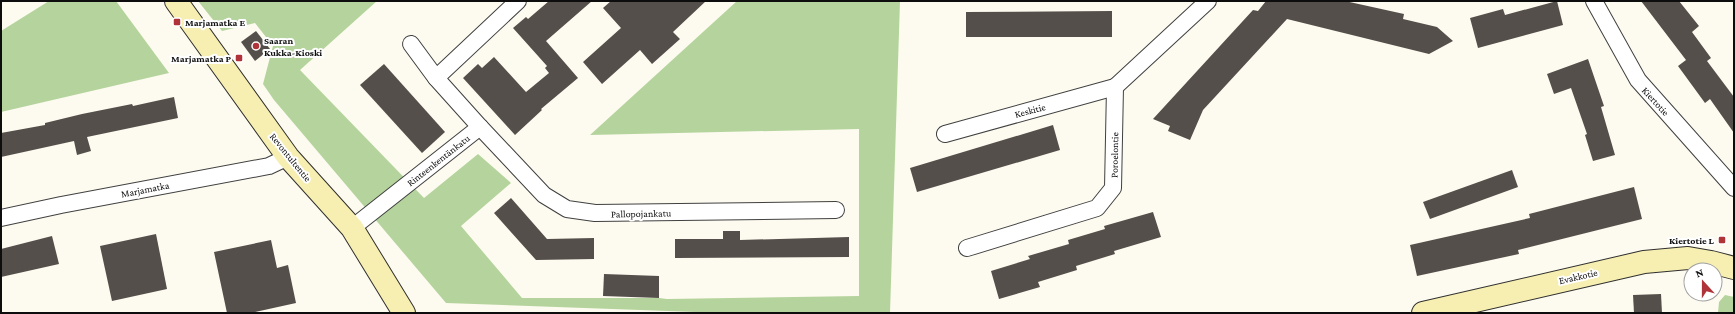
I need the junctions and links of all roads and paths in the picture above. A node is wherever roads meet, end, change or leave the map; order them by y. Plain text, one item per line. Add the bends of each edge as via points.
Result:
1 (176, 1) edge
2 (518, 1) edge
3 (1208, 1) edge
4 (1594, 1) edge
5 (410, 44) dead end
6 (436, 78) junction
7 (1115, 87) junction
8 (480, 127) junction
9 (945, 134) dead end
10 (288, 157) junction
11 (1734, 188) edge
12 (836, 210) dead end
13 (1, 218) edge
14 (352, 228) junction
15 (967, 248) dead end
16 (1734, 268) edge
17 (404, 313) edge
18 (1424, 313) edge

1 - 10 street, Revontultentie
2 - 6 street
3 - 7 street
4 - 11 street, Kiertotie via 1638,80
5 - 6 street, Rinteenkentänkatu
6 - 8 street, Rinteenkentänkatu
7 - 9 street, Keskitie
7 - 15 street, Poroelontie via 1113,188 1097,208
8 - 12 street, Pallopojankatu via 544,195 567,209 595,213
8 - 14 street, Rinteenkentänkatu
10 - 13 street, Marjamatka via 269,166
10 - 14 street, Revontultentie
14 - 17 street, Revontultentie
16 - 18 street, Evakkotie via 1688,258 1644,262

